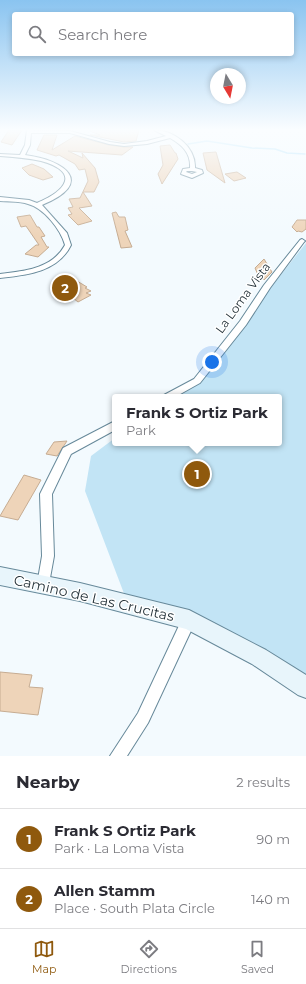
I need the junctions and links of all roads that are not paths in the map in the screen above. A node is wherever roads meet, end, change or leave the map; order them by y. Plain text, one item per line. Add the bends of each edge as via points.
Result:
1 (55, 165) edge
2 (192, 165) edge
3 (192, 169) dead end
4 (0, 199) edge
5 (38, 205) junction
6 (302, 241) dead end
7 (0, 276) edge
8 (173, 394) edge
9 (112, 427) edge
10 (0, 576) edge
11 (43, 585) junction
12 (189, 620) junction
13 (306, 687) edge
14 (118, 756) edge

1 - 5 street via 64,170 68,176 68,183 50,200
2 - 3 street
4 - 5 street
5 - 7 street via 67,237 67,249 60,257 42,268
6 - 8 street, La Loma Vista via 197,381
9 - 11 street via 67,451 46,494 48,556
10 - 11 street, Camino de Las Crucitas
11 - 12 street, Camino de Las Crucitas
12 - 13 street, Camino de Las Crucitas via 259,657
12 - 14 street via 143,718

